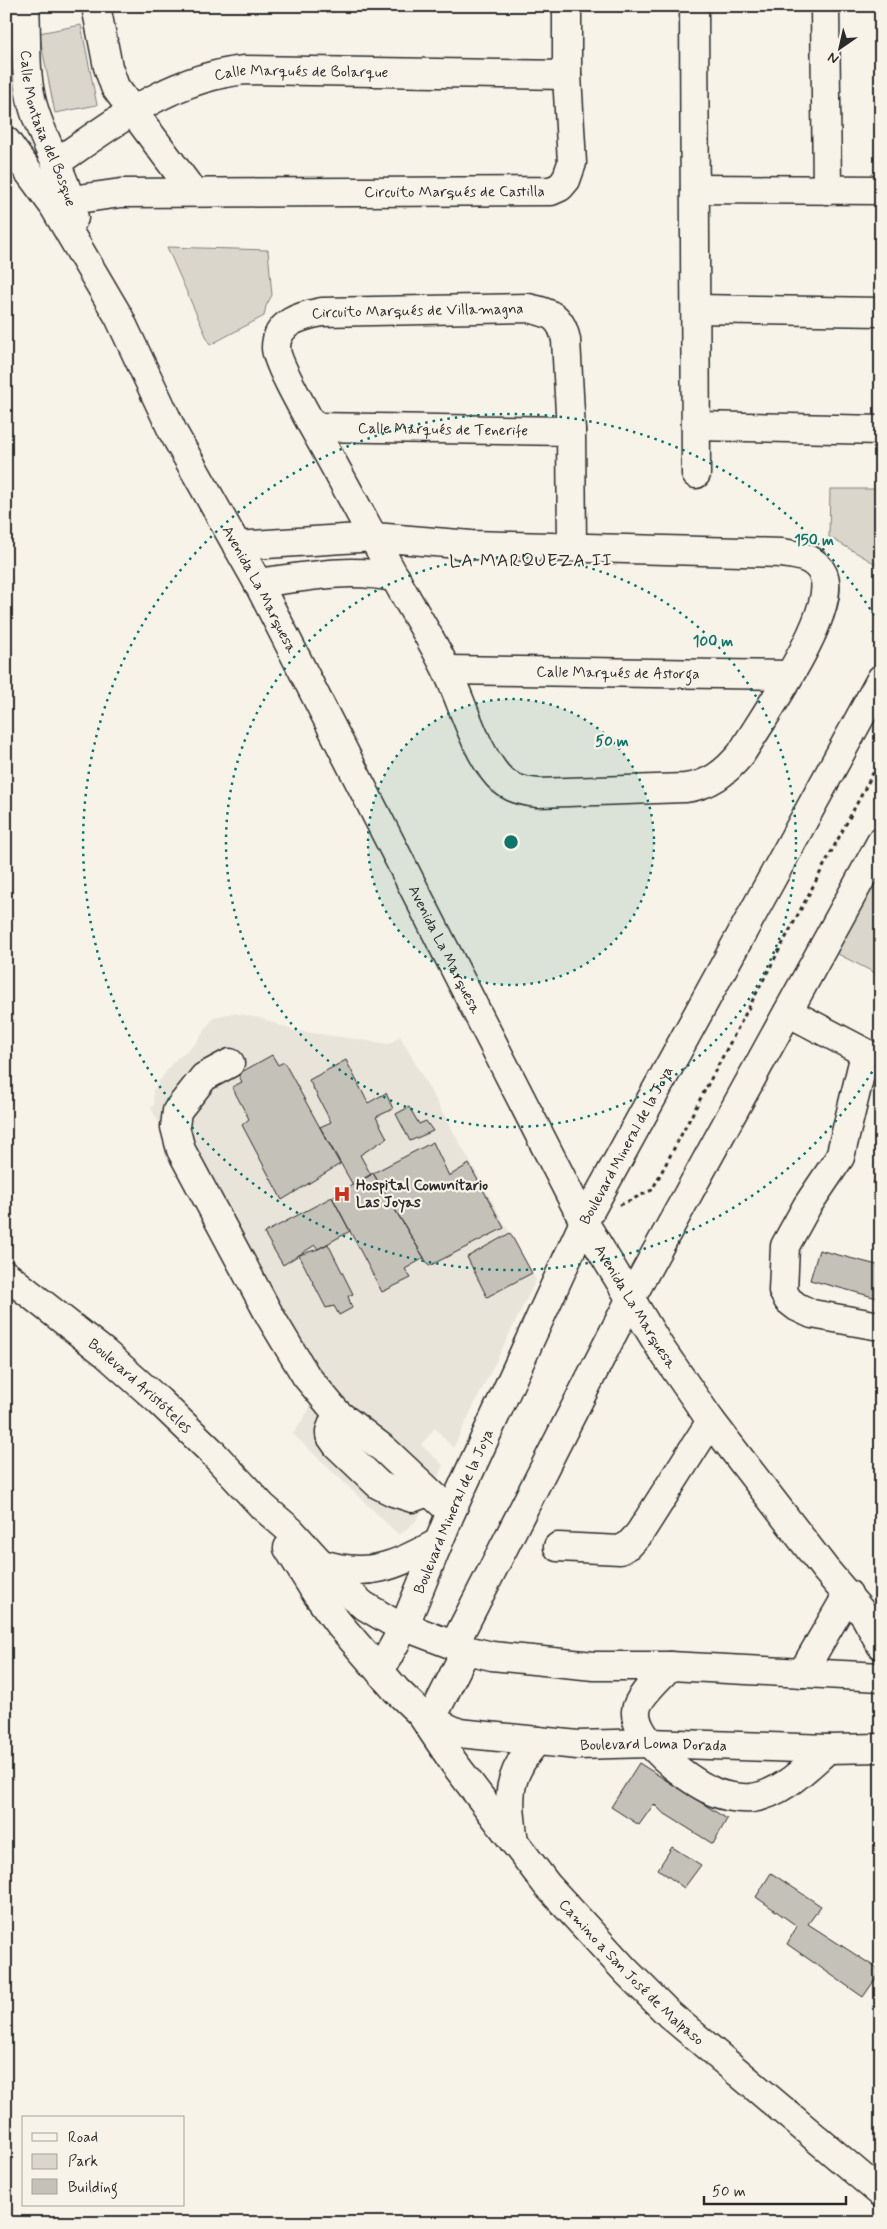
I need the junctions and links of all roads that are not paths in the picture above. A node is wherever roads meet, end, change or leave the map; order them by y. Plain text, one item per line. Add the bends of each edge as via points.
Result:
1 (25, 6) edge
2 (96, 6) edge
3 (567, 6) edge
4 (694, 6) edge
5 (825, 6) edge
6 (567, 76) junction
7 (133, 110) junction
8 (6, 141) edge
9 (57, 162) junction
10 (695, 189) junction
11 (827, 190) junction
12 (881, 190) edge
13 (193, 192) junction
14 (71, 200) junction
15 (79, 249) junction
16 (696, 310) junction
17 (881, 312) edge
18 (696, 426) junction
19 (314, 427) junction
20 (881, 430) edge
21 (571, 431) junction
22 (696, 474) dead end
23 (374, 537) junction
24 (237, 546) junction
25 (572, 547) junction
26 (396, 578) junction
27 (258, 583) junction
28 (447, 670) junction
29 (789, 675) junction
30 (881, 679) edge
31 (881, 842) edge
32 (788, 1012) junction
33 (873, 1057) edge
34 (230, 1063) dead end
35 (584, 1222) junction
36 (6, 1275) edge
37 (631, 1298) junction
38 (874, 1325) dead end
39 (337, 1413) junction
40 (711, 1421) junction
41 (385, 1450) junction
42 (364, 1471) junction
43 (428, 1492) junction
44 (263, 1506) junction
45 (451, 1512) junction
46 (438, 1543) junction
47 (558, 1547) dead end
48 (319, 1563) junction
49 (848, 1594) junction
50 (873, 1621) edge
51 (404, 1627) junction
52 (881, 1645) edge
53 (460, 1648) junction
54 (670, 1666) junction
55 (380, 1670) junction
56 (802, 1673) junction
57 (881, 1677) edge
58 (426, 1717) junction
59 (537, 1741) junction
60 (649, 1743) junction
61 (881, 1748) edge
62 (828, 1749) junction
63 (514, 1842) junction
64 (881, 2193) edge

1 - 9 street, Calle Montaña del Bosque via 32,105
2 - 7 street via 115,87
3 - 6 street, Circuito Marqués de Castilla
4 - 10 street
5 - 11 street
6 - 7 street, Calle Marqués de Bolarque via 245,70 189,82
6 - 13 street, Circuito Marqués de Castilla via 572,163 566,180 551,191
7 - 9 street, Calle Marqués de Bolarque
7 - 13 street
8 - 15 street, Avenida La Marquesa via 54,205
9 - 14 street, Calle Montaña del Bosque
10 - 11 street
10 - 16 street
11 - 12 street
13 - 14 street, Circuito Marqués de Castilla via 121,193
14 - 15 street, Calle Montaña del Bosque
15 - 24 street, Avenida La Marquesa via 120,317 173,432
16 - 17 street
16 - 18 street
18 - 20 street
18 - 22 street
19 - 21 street, Calle Marqués de Tenerife
19 - 21 street, Circuito Marqués de Villamagna via 276,349 278,334 287,323 322,312 528,308 545,312 564,327
19 - 23 street, Circuito Marqués de Villamagna
21 - 25 street, Circuito Marqués de Villamagna
23 - 24 street, Circuito Marqués de Villamagna
23 - 25 street, Circuito Marqués de Villamagna via 472,545
23 - 26 street, Circuito Marqués de Villamagna
24 - 27 street, Avenida La Marquesa
25 - 29 street, Circuito Marqués de Villamagna via 803,556 818,565 826,591 812,636
26 - 27 street via 377,573 336,572
26 - 28 street, Circuito Marqués de Villamagna
27 - 35 street, Avenida La Marquesa
28 - 29 street, Calle Marqués de Astorga
28 - 29 street, Circuito Marqués de Villamagna via 481,751 494,772 506,784 538,794 685,788 715,780 741,754
30 - 35 street, Boulevard Mineral de la Joya
31 - 32 street
32 - 33 street
32 - 37 street
33 - 38 street via 840,1157 785,1246 782,1291 797,1307 812,1314
34 - 39 street via 204,1077 176,1111 176,1138 270,1316 306,1376
35 - 37 street, Avenida La Marquesa
35 - 45 street, Boulevard Mineral de la Joya
36 - 44 street, Boulevard Aristóteles via 105,1353 159,1401
37 - 40 street, Avenida La Marquesa
37 - 53 street
39 - 41 street
39 - 42 street via 330,1435
40 - 47 street via 629,1545 620,1550
40 - 49 street, Avenida La Marquesa via 819,1562
41 - 42 street
41 - 43 street
42 - 43 street via 379,1485 393,1492 412,1498
43 - 45 street
44 - 48 street, Boulevard Aristóteles
44 - 55 street, Boulevard Aristóteles via 316,1593
45 - 46 street, Boulevard Mineral de la Joya
46 - 48 street via 400,1563 382,1568 340,1569
46 - 51 street, Boulevard Mineral de la Joya
48 - 51 street, Boulevard Aristóteles via 363,1605
49 - 50 street, Avenida La Marquesa
49 - 56 street
50 - 52 street, Avenida La Marquesa
51 - 53 street
51 - 55 street
53 - 54 street via 492,1656 594,1666
53 - 58 street
54 - 56 street
54 - 60 street via 640,1700 636,1710 639,1726
55 - 58 street, Boulevard Loma Dorada via 396,1690
56 - 57 street
58 - 59 street, Boulevard Loma Dorada via 459,1734
58 - 63 street, Camino a San José de Malpaso via 454,1763
59 - 60 street, Boulevard Loma Dorada via 578,1745
59 - 63 street via 522,1757 510,1792
60 - 62 street, Boulevard Loma Dorada
60 - 62 street via 708,1790 730,1797 752,1798 774,1792
61 - 62 street, Boulevard Loma Dorada
63 - 64 street, Camino a San José de Malpaso via 547,1885 670,2015

